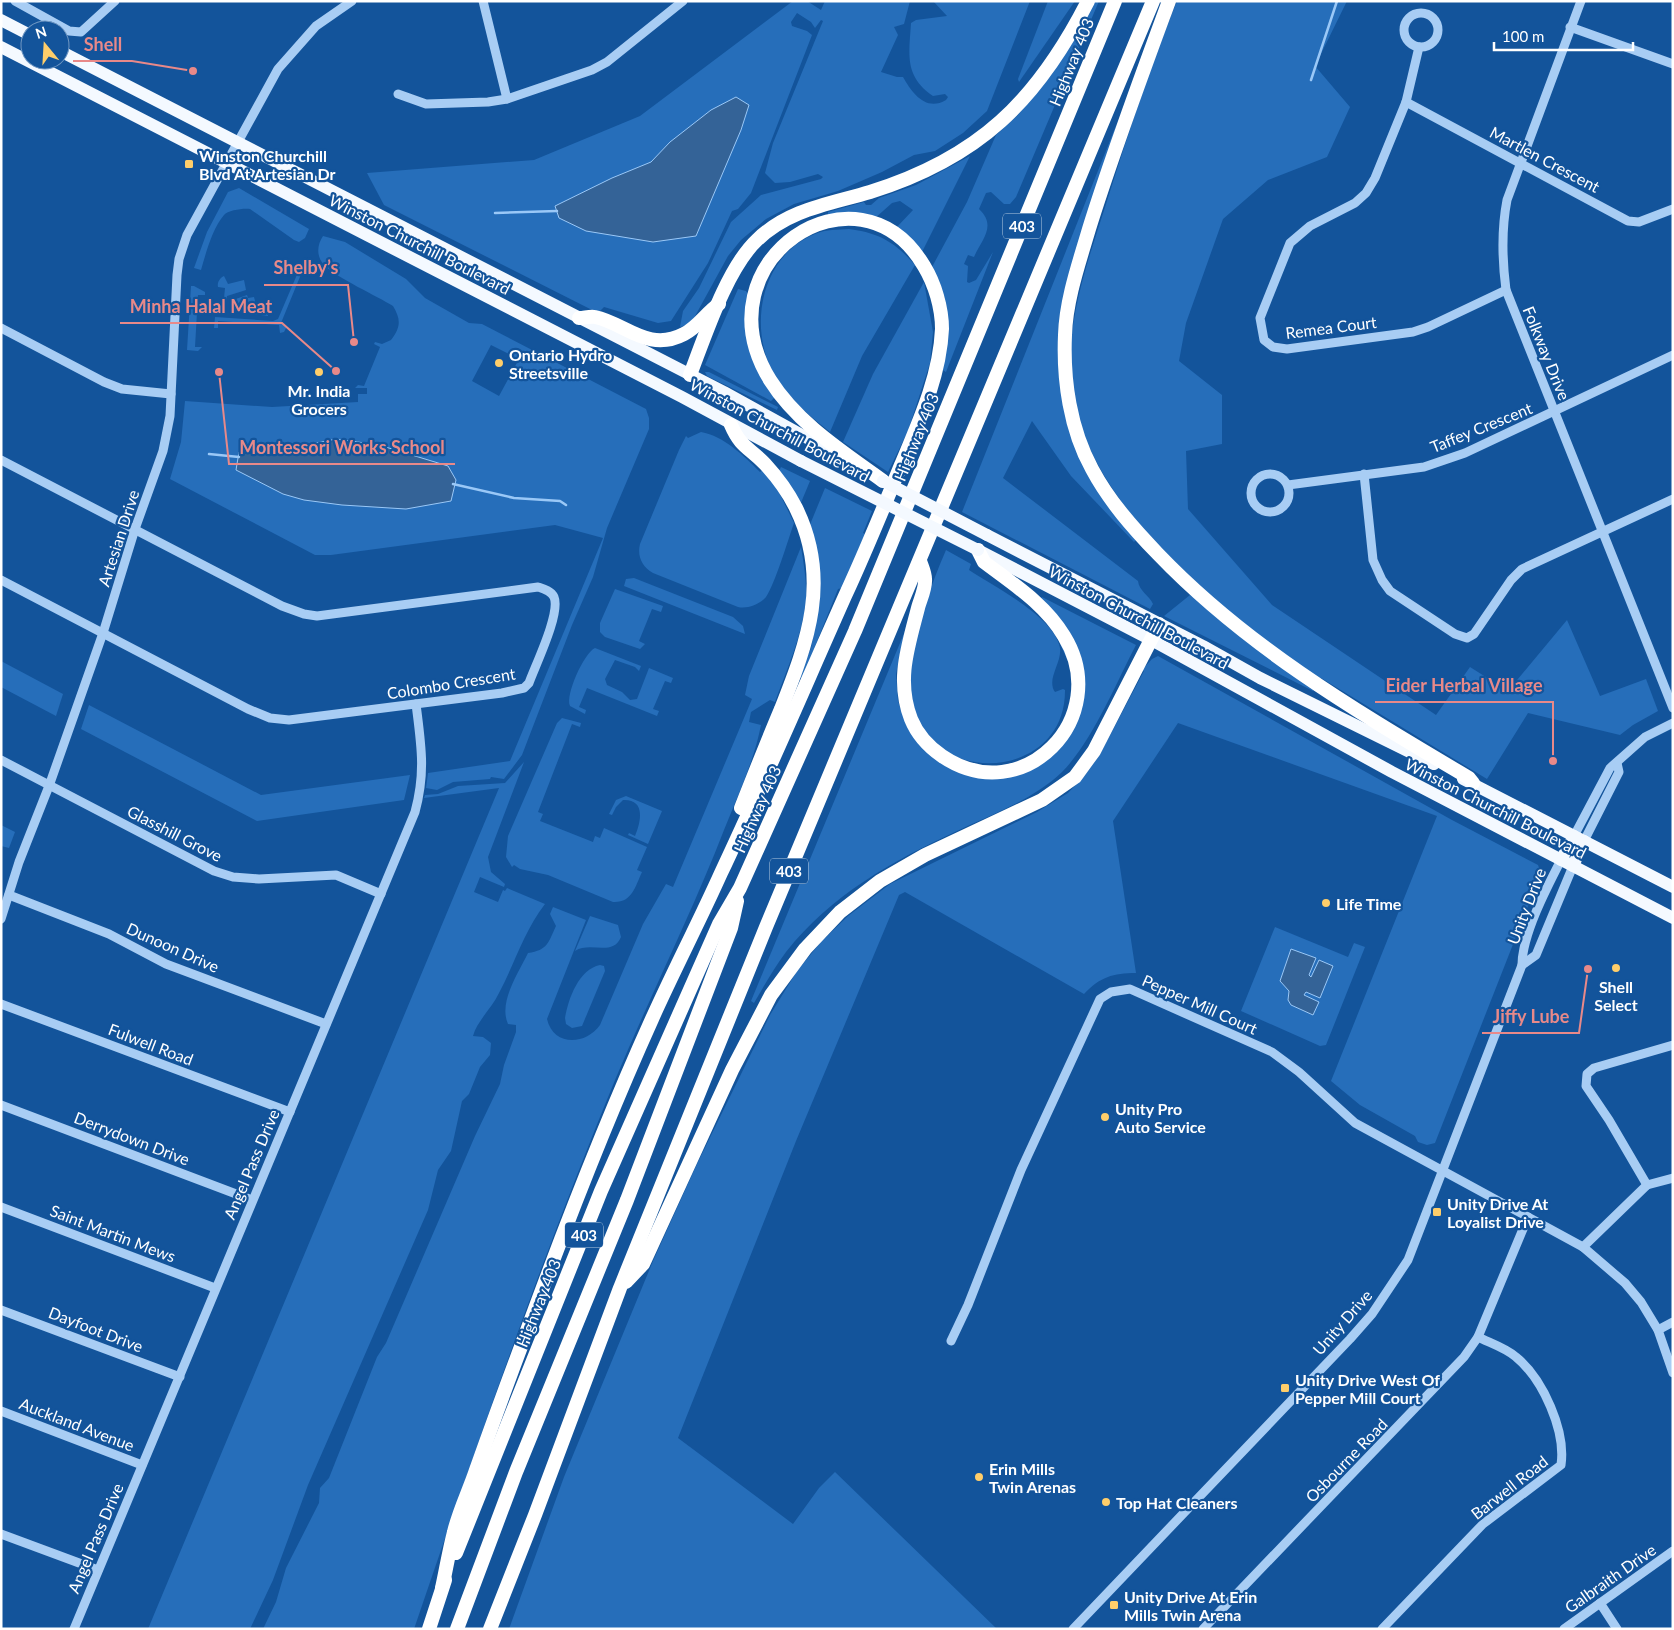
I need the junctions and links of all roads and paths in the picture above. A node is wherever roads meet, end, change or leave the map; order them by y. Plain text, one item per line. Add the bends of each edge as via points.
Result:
1 (15, 1) edge
2 (115, 1) edge
3 (352, 1) edge
4 (483, 1) edge
5 (683, 1) edge
6 (1088, 1) edge
7 (1115, 1) edge
8 (1153, 1) edge
9 (1169, 1) edge
10 (1581, 1) edge
11 (336, 5) edge
12 (1, 20) edge
13 (1570, 27) junction
14 (20, 30) edge
15 (1, 46) edge
16 (1420, 47) dead end
17 (70, 55) edge
18 (1673, 64) edge
19 (398, 94) dead end
20 (507, 99) junction
21 (1406, 102) junction
22 (237, 142) junction
23 (226, 162) junction
24 (1519, 163) junction
25 (1673, 209) edge
26 (1506, 290) junction
27 (720, 304) junction
28 (579, 318) junction
29 (1, 328) edge
30 (1673, 355) edge
31 (690, 375) junction
32 (171, 394) junction
33 (1555, 412) junction
34 (731, 425) junction
35 (809, 432) junction
36 (1, 460) edge
37 (1364, 474) junction
38 (883, 481) joint
39 (1288, 485) junction
40 (1673, 500) edge
41 (135, 529) junction
42 (1603, 532) junction
43 (978, 550) junction
44 (920, 561) junction
45 (1, 580) edge
46 (1159, 624) junction
47 (103, 633) junction
48 (1151, 640) junction
49 (416, 704) junction
50 (1673, 708) edge
51 (1673, 723) edge
52 (1, 760) edge
53 (1473, 783) junction
54 (49, 786) junction
55 (1579, 838) junction
56 (1561, 860) junction
57 (1573, 866) junction
58 (720, 876) junction
59 (1673, 887) edge
60 (740, 888) junction
61 (381, 894) junction
62 (9, 895) junction
63 (1673, 918) edge
64 (1, 919) edge
65 (1522, 964) junction
66 (1, 1004) edge
67 (326, 1024) junction
68 (1673, 1045) edge
69 (1, 1105) edge
70 (290, 1112) junction
71 (1443, 1172) junction
72 (1673, 1178) edge
73 (1647, 1185) junction
74 (252, 1200) junction
75 (1, 1207) edge
76 (1528, 1217) junction
77 (1583, 1247) junction
78 (215, 1288) junction
79 (620, 1288) junction
80 (1, 1310) edge
81 (1673, 1322) edge
82 (1658, 1330) junction
83 (1478, 1337) junction
84 (951, 1341) dead end
85 (1673, 1372) edge
86 (180, 1377) junction
87 (1, 1411) edge
88 (142, 1465) junction
89 (1, 1534) edge
90 (1673, 1551) edge
91 (98, 1570) junction
92 (442, 1588) junction
93 (1600, 1603) junction
94 (74, 1629) edge
95 (429, 1629) edge
96 (458, 1629) edge
97 (490, 1629) edge
98 (1073, 1629) edge
99 (1203, 1629) edge
100 (1382, 1629) edge
101 (1564, 1629) edge
102 (1617, 1629) edge

1 - 2 street via 69,31 82,32
3 - 11 street, Artesian Drive
4 - 20 street
5 - 20 street via 607,62
6 - 27 highway via 1035,86 995,128 925,172 881,189 813,207 777,224 747,250
7 - 60 highway, Highway 403 / 403 via 855,631
8 - 44 highway, 403
9 - 53 highway via 1076,273 1065,333 1069,406 1078,435 1091,467 1111,500 1186,583 1261,647
10 - 13 street, Folkway Drive
11 - 22 street, Artesian Drive via 288,55
12 - 14 main road
13 - 18 street
13 - 24 street, Folkway Drive
15 - 23 main road, Winston Churchill Boulevard
16 - 21 street, Remea Court
17 - 22 main road, Winston Churchill Boulevard
19 - 20 street via 426,104
21 - 24 street, Martlen Crescent
21 - 26 street, Remea Court via 1366,193 1355,203 1310,226 1290,243 1260,318 1264,340 1273,347 1287,349 1413,332
22 - 23 street, Artesian Drive
22 - 28 main road, Winston Churchill Boulevard
23 - 32 street, Artesian Drive via 192,224 179,259
23 - 34 main road, Winston Churchill Boulevard
24 - 25 street, Martlen Crescent via 1628,221 1639,222
24 - 26 street, Folkway Drive via 1502,226
26 - 33 street, Folkway Drive
27 - 28 highway via 705,313 688,332 666,340 642,337 594,317
27 - 31 highway
28 - 31 main road, Winston Churchill Boulevard
29 - 32 street via 113,386
30 - 33 street, Taffey Crescent
31 - 35 main road, Winston Churchill Boulevard
32 - 41 street, Artesian Drive via 163,451
33 - 37 street, Taffey Crescent via 1465,453 1424,466
33 - 42 street, Folkway Drive
34 - 43 main road, Winston Churchill Boulevard, bridge
34 - 58 highway via 738,442 769,469 796,508 811,555 814,594 809,632 735,822
35 - 38 highway
35 - 58 highway via 779,393 758,354 752,321 757,283 779,248 805,229 831,221 854,220 874,224 906,241 933,281 942,325 937,368 867,547
36 - 41 street
37 - 39 street, Taffey Crescent
37 - 42 street via 1373,560 1382,580 1390,591 1455,634 1467,638 1474,634 1522,569
38 - 46 main road, Winston Churchill Boulevard, bridge
39 - 39 street via 1279,476 1266,474 1255,480 1251,498 1258,508 1276,511 1286,504
40 - 42 street
41 - 47 street, Artesian Drive
41 - 49 street, Colombo Crescent via 282,606 304,614 317,616 538,587 554,598 556,610 529,683 524,688
42 - 50 street, Folkway Drive
43 - 44 highway via 984,562 1050,616 1071,649 1078,672 1076,706 1061,738 1035,762 1009,772 981,772 954,764 930,748 912,721 903,692 904,664 926,580
43 - 48 main road, Winston Churchill Boulevard
44 - 79 highway, 403
45 - 47 street, Colombo Crescent
46 - 48 highway
46 - 53 main road, Winston Churchill Boulevard via 1260,678
47 - 49 street, Colombo Crescent via 270,718 290,720
47 - 54 street, Artesian Drive
48 - 56 main road, Winston Churchill Boulevard
48 - 79 highway via 1094,751 1075,778 1042,800 925,855 880,881 840,912 805,949 771,995 741,1053 643,1264
49 - 61 street, Angel Pass Drive via 423,755 421,788 415,812
51 - 55 street via 1645,737 1617,763 1618,772
52 - 54 street, Glasshill Grove
53 - 55 main road, Winston Churchill Boulevard
54 - 61 street, Glasshill Grove via 214,871 233,877 259,879 336,875
54 - 62 street, Artesian Drive
55 - 56 main road
55 - 57 main road
55 - 59 main road, Winston Churchill Boulevard
56 - 57 main road, Winston Churchill Boulevard
56 - 65 street, Unity Drive via 1522,950
57 - 63 main road, Winston Churchill Boulevard
57 - 65 street, Unity Drive via 1536,955
58 - 92 highway via 651,1020 548,1272 454,1530
60 - 92 highway, Highway 403 / 403 via 719,924 602,1191
60 - 96 highway via 731,928 627,1200 516,1472
61 - 67 street, Angel Pass Drive
62 - 64 street, Artesian Drive
62 - 67 street, Dunoon Drive via 109,934 166,964
65 - 71 street, Unity Drive
66 - 70 street, Fulwell Road
67 - 70 street, Angel Pass Drive
68 - 73 street via 1594,1068 1585,1080 1590,1095 1610,1120
69 - 74 street, Derrydown Drive
70 - 74 street, Angel Pass Drive
71 - 76 street, Pepper Mill Court
71 - 84 street, Pepper Mill Court via 1355,1123 1272,1052 1130,989 1111,992 1100,999 1042,1121
71 - 98 street, Unity Drive via 1408,1260 1372,1314
72 - 73 street
73 - 77 street
74 - 78 street, Angel Pass Drive
75 - 78 street, Saint Martin Mews
76 - 77 street, Pepper Mill Court
76 - 83 street, Osbourne Road
77 - 82 street, Pepper Mill Court via 1625,1283
78 - 86 street, Angel Pass Drive
79 - 97 highway, 403
80 - 86 street, Dayfoot Drive
81 - 82 street
82 - 85 street, Pepper Mill Court
83 - 99 street, Osbourne Road via 1455,1367
83 - 100 street, Barwell Road via 1516,1356 1537,1378 1546,1393 1560,1441 1561,1465 1483,1524
86 - 88 street, Angel Pass Drive
87 - 88 street, Auckland Avenue
88 - 91 street, Angel Pass Drive
89 - 91 street
90 - 93 street, Galbraith Drive
91 - 94 street, Angel Pass Drive
92 - 95 highway, Highway 403 / 403
93 - 101 street, Galbraith Drive
93 - 102 street

